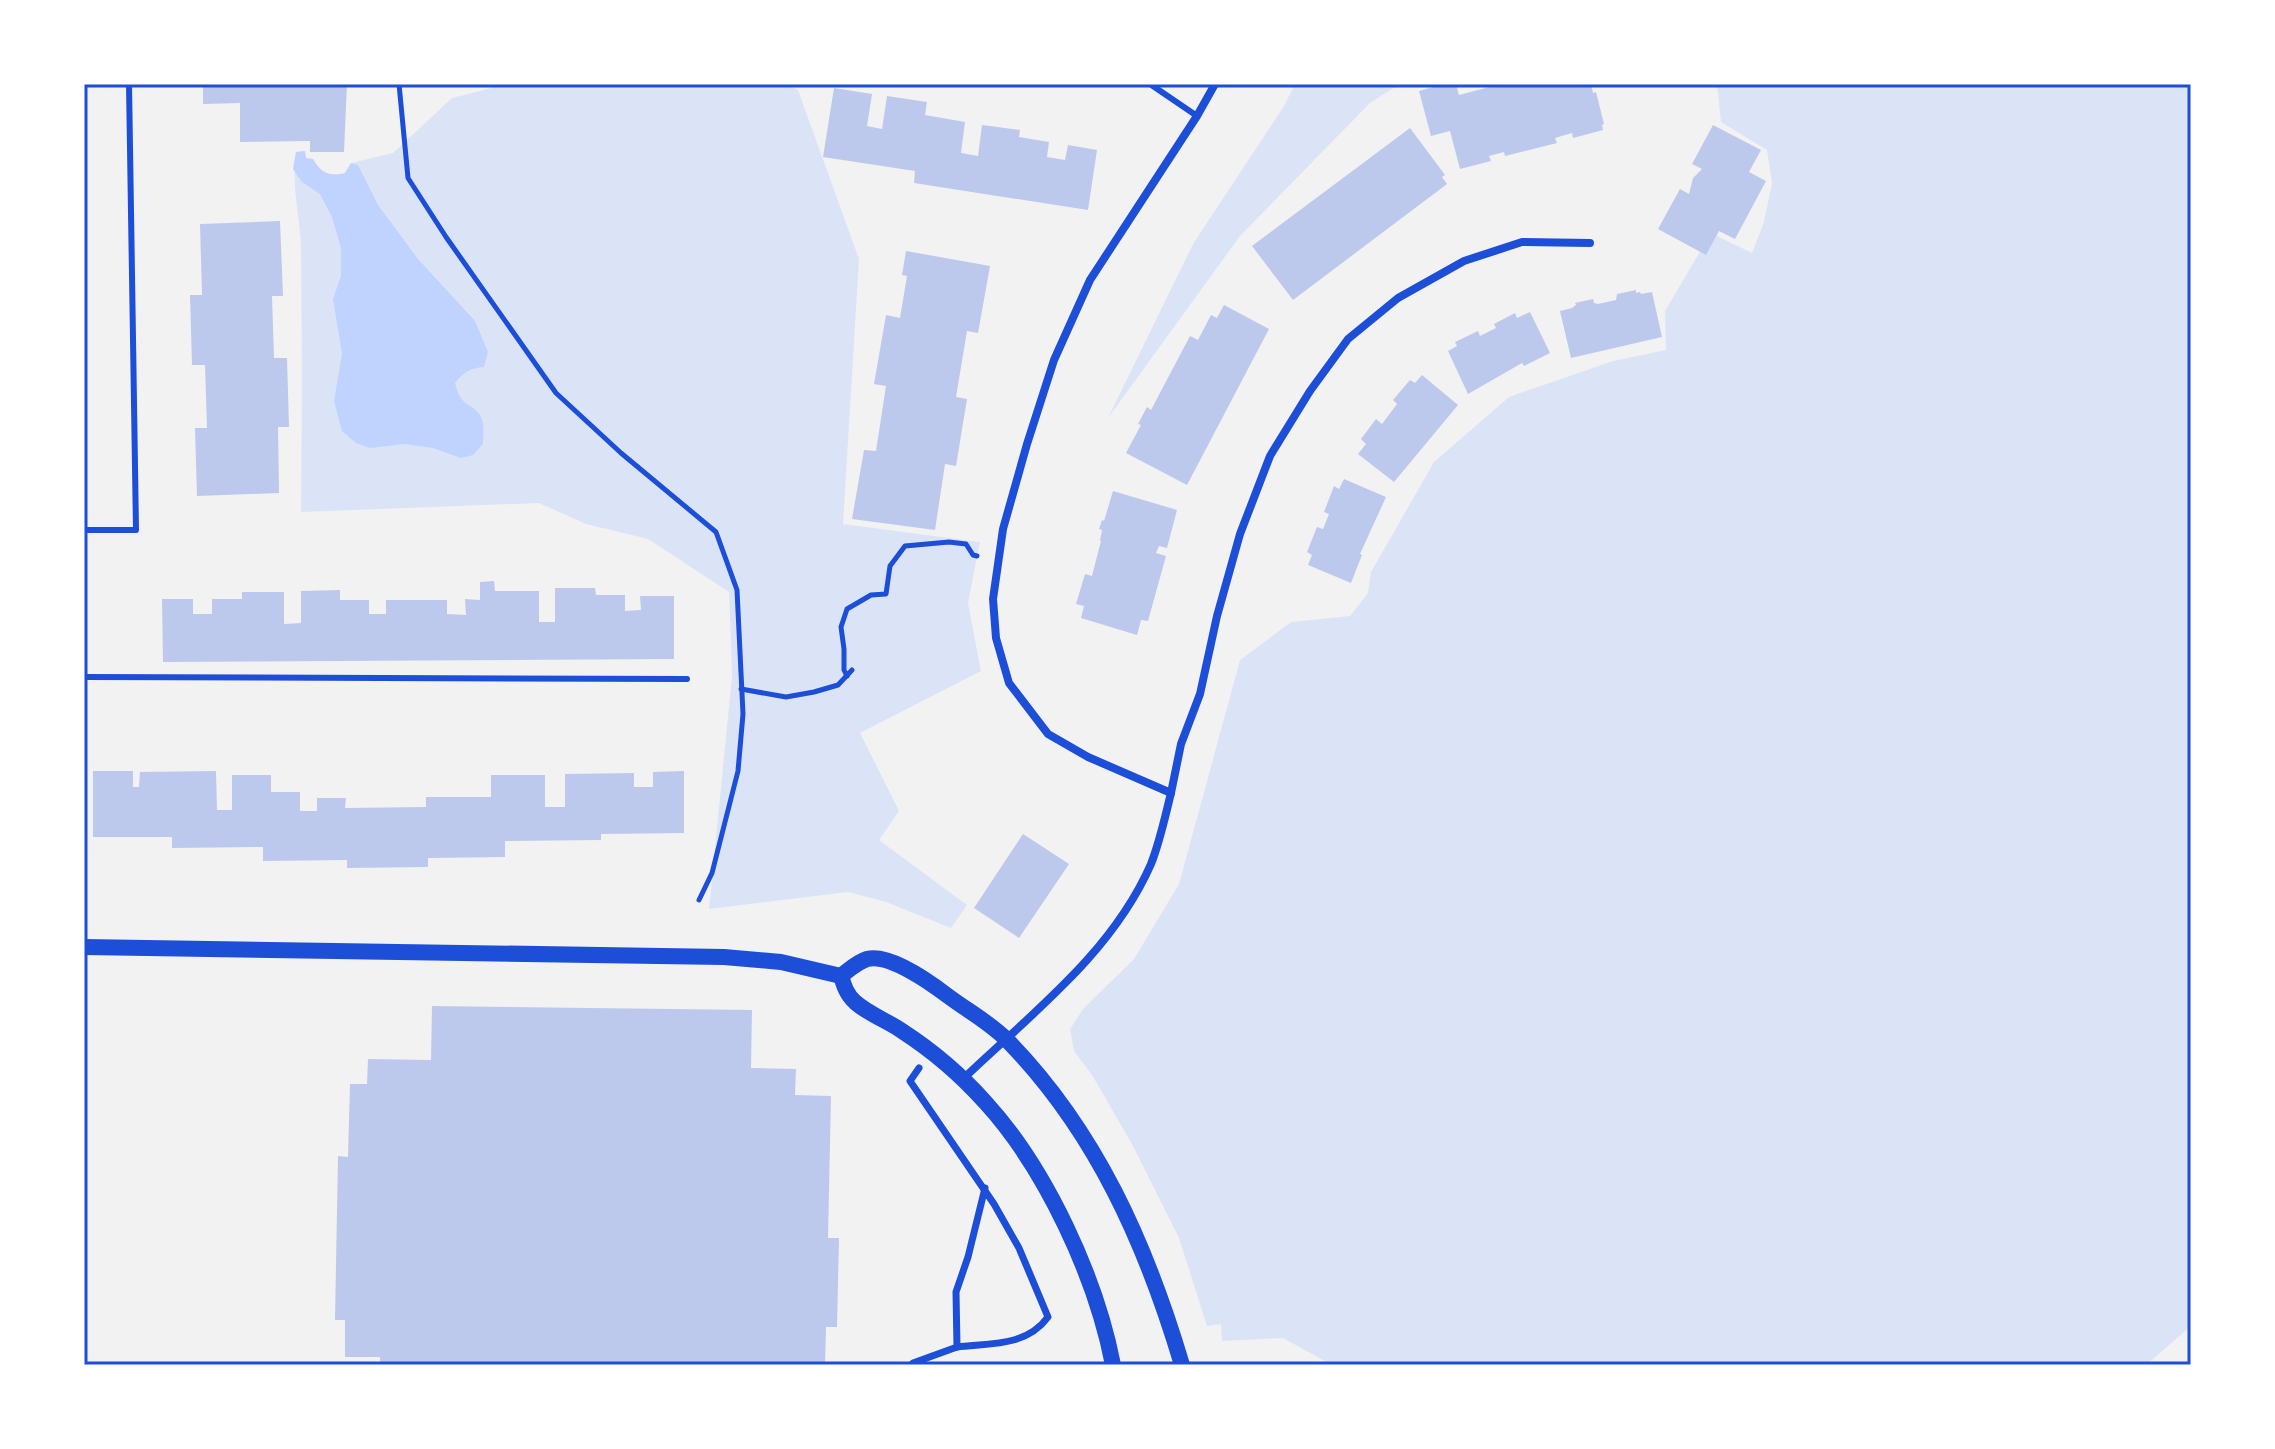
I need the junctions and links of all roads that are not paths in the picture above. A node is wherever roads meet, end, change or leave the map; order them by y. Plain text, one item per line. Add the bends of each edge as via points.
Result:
1 (129, 84) edge
2 (1150, 84) edge
3 (1215, 84) edge
4 (1197, 116) junction
5 (1590, 243) dead end
6 (84, 530) edge
7 (84, 677) edge
8 (687, 679) dead end
9 (1171, 793) junction
10 (84, 947) edge
11 (841, 976) junction
12 (1006, 1039) junction
13 (919, 1068) dead end
14 (963, 1079) junction
15 (985, 1188) junction
16 (957, 1347) junction
17 (913, 1363) edge
18 (1113, 1365) edge
19 (1182, 1365) edge

1 - 6 lane via 136,530
2 - 4 lane
3 - 4 street
4 - 9 street via 1090,280 1054,360 1003,529 993,599 996,638 1009,683 1048,734
5 - 9 street via 1522,242 1464,261 1398,298 1348,339 1270,456 1217,616
7 - 8 lane
9 - 12 street via 1152,862 1123,915 1081,967
10 - 11 main road via 724,957 781,962
11 - 12 main road via 869,958 882,958 933,984
11 - 14 main road via 857,1004 929,1049
12 - 14 street
12 - 19 main road via 1063,1106 1109,1178
13 - 15 street via 910,1081
14 - 18 main road via 1005,1125 1046,1189 1088,1282
15 - 16 street via 956,1292
15 - 16 street via 1019,1248 1048,1317 1019,1340
16 - 17 street

